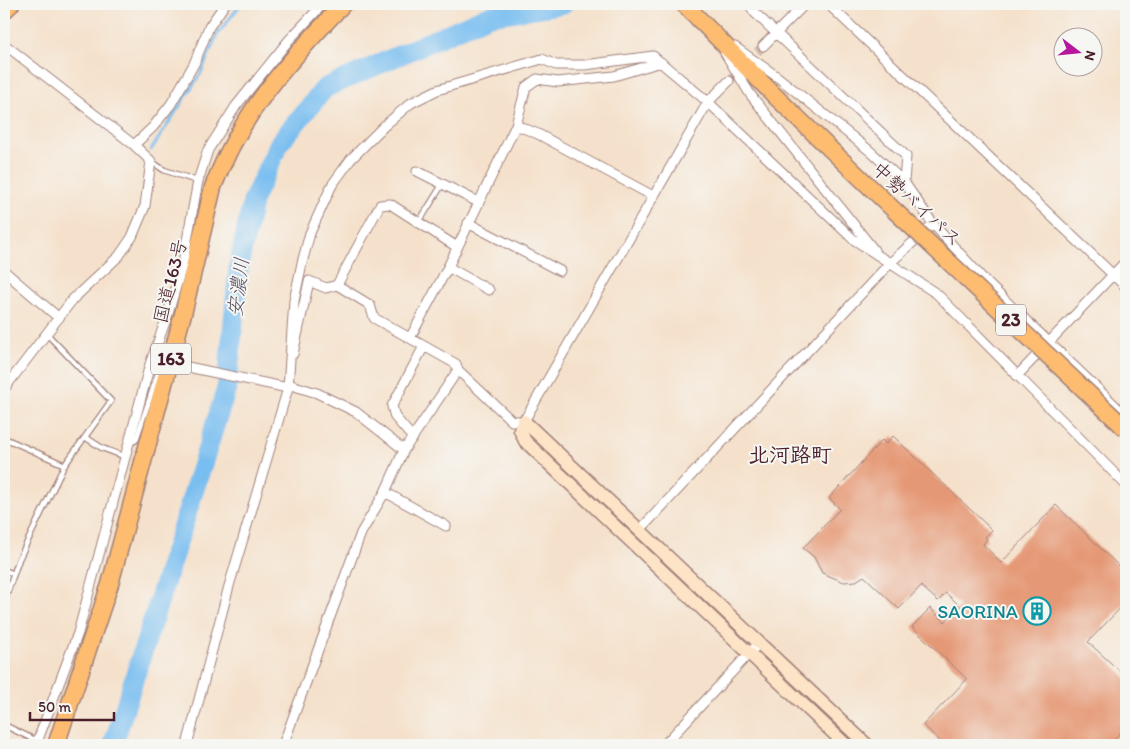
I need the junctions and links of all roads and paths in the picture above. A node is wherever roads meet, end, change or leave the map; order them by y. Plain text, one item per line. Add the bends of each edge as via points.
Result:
1 (11, 4) edge
2 (225, 4) edge
3 (323, 4) edge
4 (343, 4) edge
5 (749, 4) edge
6 (805, 4) edge
7 (828, 4) edge
8 (685, 5) edge
9 (4, 11) edge
10 (710, 30) junction
11 (776, 33) junction
12 (4, 44) edge
13 (763, 46) tunnel mouth
14 (661, 62) junction
15 (729, 81) tunnel mouth
16 (708, 102) junction
17 (516, 125) junction
18 (134, 145) junction
19 (151, 161) junction
20 (417, 171) dead end
21 (198, 181) junction
22 (904, 182) junction
23 (442, 185) junction
24 (653, 196) junction
25 (478, 202) junction
26 (419, 222) junction
27 (468, 223) junction
28 (933, 224) junction
29 (457, 247) junction
30 (877, 254) junction
31 (1126, 261) edge
32 (889, 264) junction
33 (448, 267) junction
34 (4, 271) edge
35 (560, 271) dead end
36 (1113, 274) junction
37 (337, 285) junction
38 (1126, 286) edge
39 (489, 290) dead end
40 (58, 318) junction
41 (47, 334) junction
42 (410, 338) junction
43 (1049, 342) junction
44 (424, 346) junction
45 (171, 356) junction
46 (291, 364) junction
47 (458, 370) junction
48 (1017, 376) junction
49 (286, 387) junction
50 (4, 389) edge
51 (1126, 416) edge
52 (524, 421) junction
53 (1126, 429) edge
54 (85, 437) junction
55 (4, 438) edge
56 (413, 438) junction
57 (129, 444) junction
58 (404, 450) junction
59 (126, 457) junction
60 (65, 465) junction
61 (1126, 485) edge
62 (385, 492) junction
63 (446, 526) dead end
64 (640, 530) junction
65 (4, 570) edge
66 (14, 574) junction
67 (4, 602) edge
68 (759, 643) junction
69 (750, 653) junction
70 (4, 725) edge
71 (36, 743) edge
72 (56, 745) edge
73 (187, 745) edge
74 (284, 745) edge
75 (664, 745) edge
76 (846, 745) edge
77 (867, 745) edge

1 - 9 highway
2 - 18 street via 208,27 191,69 171,104
3 - 21 street via 289,40 231,113 208,150
4 - 45 highway, 国道163号 / 163 via 268,88 229,148 213,187
5 - 11 street
6 - 11 street
7 - 36 street
8 - 10 highway, 中勢バイパス / 23
10 - 22 street via 779,78
10 - 30 street via 750,94
10 - 53 highway, 中勢バイパス / 23, bridge via 779,100
11 - 13 street
11 - 22 street via 906,156
12 - 18 street
14 - 16 street
14 - 17 street via 614,76 558,82 536,79 526,87
14 - 46 street via 653,56 585,65 556,65 542,59 437,90 399,112 351,159 332,185 319,211 310,233 294,301 289,347
15 - 16 street
16 - 24 street
16 - 30 street via 853,239
17 - 24 street
17 - 25 street
18 - 19 street
19 - 21 lane via 164,170
19 - 40 street via 145,206 132,237 119,256 72,299
20 - 23 street
21 - 57 street via 183,262 150,364
22 - 28 street
23 - 25 street
23 - 26 lane
24 - 52 street
25 - 27 street
26 - 29 street
26 - 37 street via 390,204 380,205
27 - 29 street
27 - 35 street
28 - 32 street
28 - 43 street via 986,282
29 - 33 street
30 - 32 street
31 - 36 street
32 - 48 street via 937,294
32 - 64 street
33 - 39 street
33 - 42 street
34 - 40 street
36 - 38 street
36 - 43 street
37 - 42 street via 370,305 374,318
37 - 46 street via 326,288 309,281
40 - 41 street
41 - 50 street
41 - 54 lane via 111,401
42 - 44 street
43 - 48 street
43 - 51 street
44 - 47 street via 456,364
44 - 56 street via 392,406 395,417
45 - 49 street
45 - 57 lane via 136,440
45 - 72 highway, 国道163号 / 163 via 110,584
46 - 49 street
47 - 52 street via 512,421
47 - 56 street
48 - 61 street
49 - 58 street via 317,393 356,412
49 - 73 street
52 - 64 street
52 - 69 street via 520,430 525,441
54 - 59 lane
54 - 60 lane
55 - 60 lane
56 - 58 street
57 - 59 street
58 - 62 street
59 - 71 street via 78,633
60 - 66 lane
62 - 63 street
62 - 74 street via 361,533
64 - 68 street
65 - 66 lane
66 - 67 lane
68 - 69 street
68 - 77 street
69 - 75 street
69 - 76 street
70 - 71 lane

